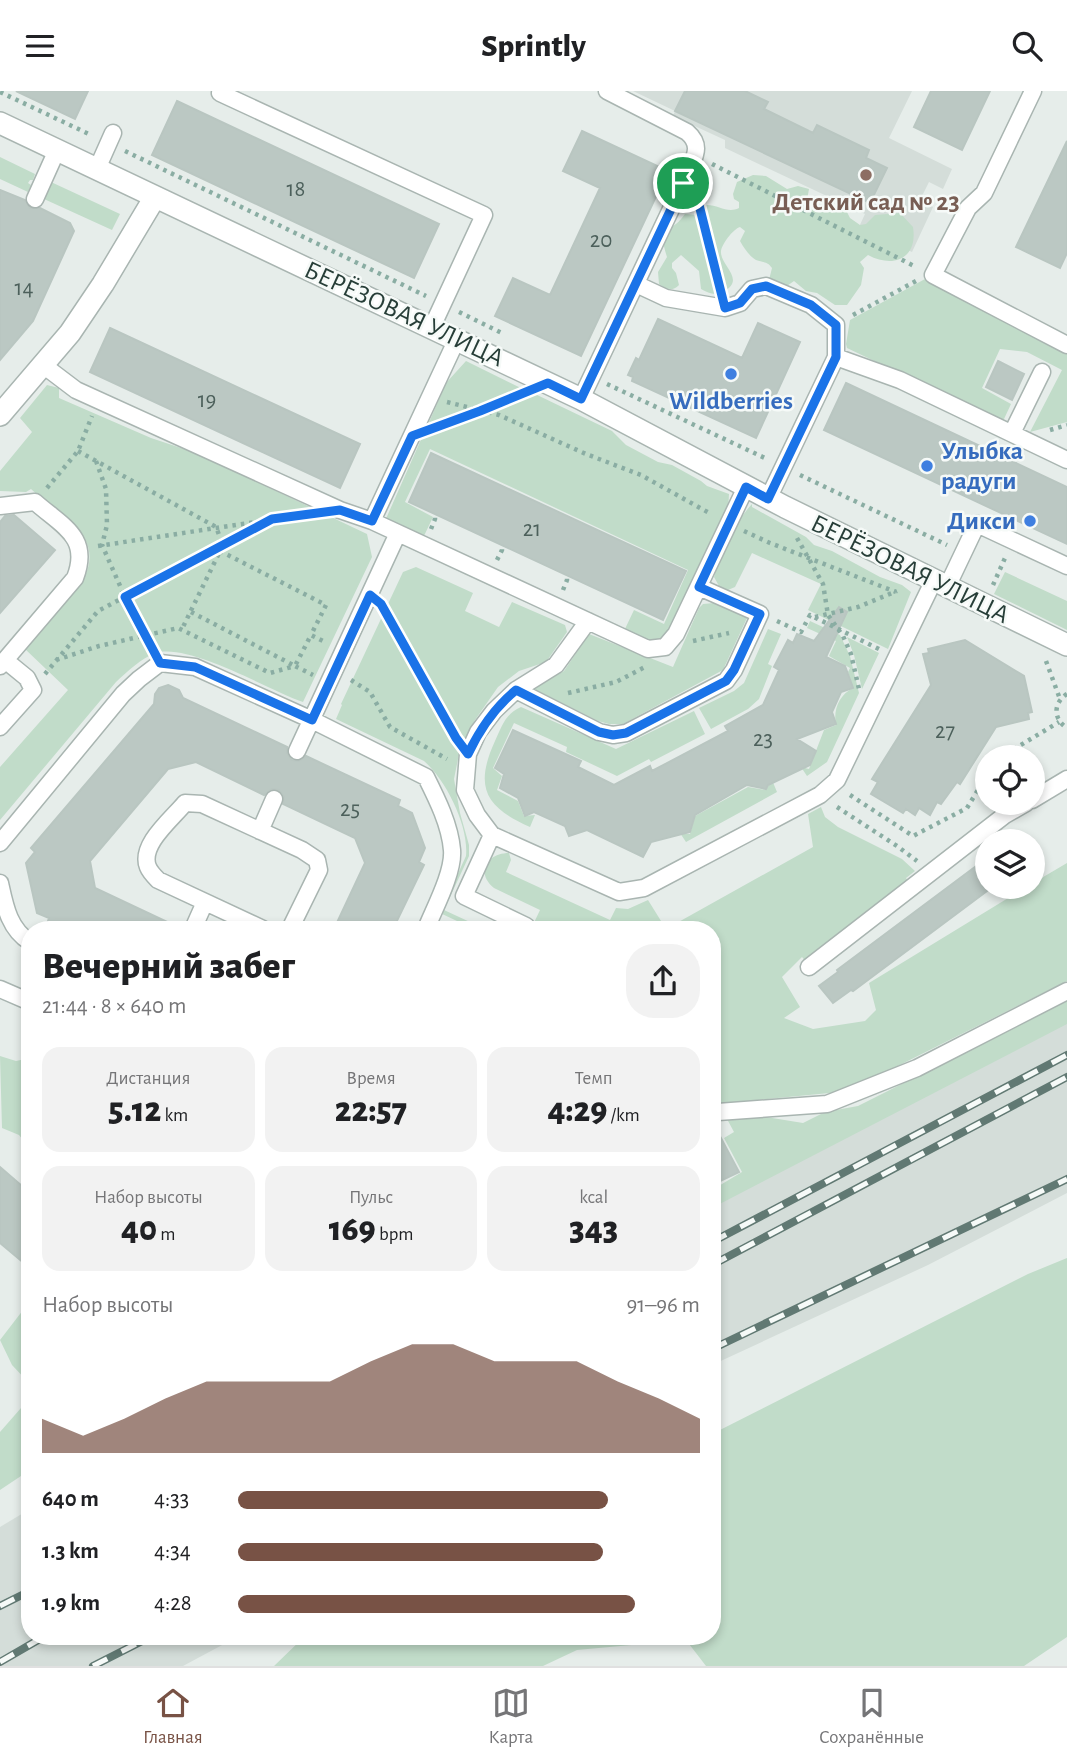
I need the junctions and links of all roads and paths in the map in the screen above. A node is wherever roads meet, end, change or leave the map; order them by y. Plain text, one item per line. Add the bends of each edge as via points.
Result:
1 (607, 91) edge
2 (1033, 91) edge
3 (0, 92) edge
4 (220, 93) dead end
5 (0, 123) edge
6 (111, 138) junction
7 (57, 150) junction
8 (693, 162) junction
9 (97, 169) junction
10 (155, 197) junction
11 (35, 199) dead end
12 (933, 275) junction
13 (636, 284) junction
14 (442, 304) junction
15 (725, 308) junction
16 (836, 325) junction
17 (432, 327) junction
18 (505, 335) dead end
19 (457, 339) junction
20 (1067, 345) edge
21 (836, 357) junction
22 (43, 365) junction
23 (1042, 372) dead end
24 (593, 377) junction
25 (548, 383) junction
26 (430, 396) junction
27 (98, 399) junction
28 (581, 399) junction
29 (480, 411) junction
30 (0, 415) edge
31 (1012, 433) junction
32 (412, 436) junction
33 (78, 451) junction
34 (1067, 460) edge
35 (96, 461) junction
36 (784, 467) junction
37 (746, 487) junction
38 (35, 502) junction
39 (776, 503) junction
40 (0, 506) edge
41 (340, 510) junction
42 (272, 519) junction
43 (372, 521) junction
44 (729, 523) junction
45 (216, 527) junction
46 (398, 533) junction
47 (1013, 541) junction
48 (102, 545) junction
49 (81, 548) junction
50 (221, 548) junction
51 (964, 552) junction
52 (808, 556) junction
53 (1067, 566) edge
54 (699, 587) junction
55 (936, 587) junction
56 (896, 592) junction
57 (990, 592) dead end
58 (370, 595) junction
59 (125, 597) junction
60 (191, 612) junction
61 (828, 615) junction
62 (814, 617) dead end
63 (588, 621) junction
64 (182, 629) dead end
65 (311, 635) junction
66 (1067, 645) edge
67 (1042, 650) dead end
68 (344, 651) junction
69 (2, 663) edge
70 (160, 663) junction
71 (33, 690) junction
72 (516, 690) junction
73 (1067, 694) edge
74 (861, 697) dead end
75 (1060, 699) junction
76 (312, 720) junction
77 (1059, 722) junction
78 (0, 727) edge
79 (1067, 728) edge
80 (1021, 745) edge
81 (297, 751) dead end
82 (468, 754) junction
83 (1067, 779) edge
84 (1045, 792) edge
85 (820, 795) junction
86 (274, 799) dead end
87 (1005, 815) edge
88 (260, 831) junction
89 (492, 835) junction
90 (0, 843) edge
91 (931, 873) junction
92 (0, 883) edge
93 (205, 902) junction
94 (197, 921) edge
95 (246, 921) edge
96 (294, 921) edge
97 (429, 921) edge
98 (516, 921) edge
99 (21, 937) edge
100 (809, 967) dead end
101 (0, 989) edge
102 (1067, 991) edge
103 (21, 998) edge
104 (721, 1112) edge

1 - 8 lane via 687,132 698,146
2 - 12 lane via 984,193 968,208
3 - 6 path
4 - 14 lane via 484,215
5 - 7 street, БЕРЁЗОВАЯ УЛИЦА
6 - 9 lane
6 - 14 path
7 - 9 street, БЕРЁЗОВАЯ УЛИЦА
7 - 11 lane
8 - 12 path
8 - 13 lane
8 - 15 path
9 - 10 street, БЕРЁЗОВАЯ УЛИЦА
10 - 17 street, БЕРЁЗОВАЯ УЛИЦА
10 - 22 street via 103,285
12 - 16 path via 923,276
12 - 20 lane
13 - 15 lane via 666,298
13 - 24 lane
14 - 17 lane
14 - 18 path
15 - 16 lane via 740,303 752,289 766,286 811,305
16 - 21 lane
17 - 19 street, БЕРЁЗОВАЯ УЛИЦА
19 - 25 street, БЕРЁЗОВАЯ УЛИЦА
19 - 26 lane
21 - 31 lane via 900,380
21 - 36 lane
22 - 27 lane via 76,390
22 - 30 street
23 - 31 lane
24 - 28 lane
24 - 36 path
25 - 28 street, БЕРЁЗОВАЯ УЛИЦА
25 - 29 path
26 - 29 path
26 - 32 lane
27 - 33 path
27 - 41 lane
28 - 37 street, БЕРЁЗОВАЯ УЛИЦА
29 - 32 path
29 - 44 path via 641,475
31 - 34 lane
32 - 43 lane
33 - 35 path
33 - 38 path
35 - 45 path
35 - 48 path via 106,489 107,525
36 - 39 lane
36 - 51 path
37 - 39 street, БЕРЁЗОВАЯ УЛИЦА
37 - 44 lane
38 - 40 lane
38 - 49 lane via 75,537
39 - 52 path
39 - 55 street, БЕРЁЗОВАЯ УЛИЦА
41 - 42 path
41 - 43 lane
42 - 45 path
42 - 50 path
43 - 46 lane
44 - 52 path
44 - 54 lane
45 - 48 path
45 - 50 path
46 - 58 lane
46 - 63 lane
47 - 51 lane via 977,524
47 - 53 lane
47 - 57 path
48 - 49 path
48 - 59 path
49 - 69 lane via 75,578
50 - 59 path
50 - 60 path
50 - 65 path via 326,605
51 - 55 lane
52 - 56 path
52 - 61 path via 823,584
54 - 63 lane via 665,647 648,649
54 - 72 lane via 760,614 734,670 715,688 626,733 613,735
55 - 56 path via 912,586
55 - 66 street, БЕРЁЗОВАЯ УЛИЦА
55 - 85 lane via 837,780
56 - 61 path
58 - 68 lane
58 - 82 path via 381,604
59 - 70 path
59 - 71 path via 98,611
60 - 64 path
60 - 65 path via 295,666
61 - 62 path
61 - 74 path via 851,654
63 - 72 lane via 556,664
65 - 68 path
67 - 75 path
68 - 76 lane
69 - 71 lane via 27,678
70 - 76 lane via 195,667
70 - 90 lane via 123,694
71 - 78 lane
72 - 82 lane via 478,732
73 - 75 path
75 - 77 path via 1056,710
76 - 81 lane
76 - 97 lane via 426,777 453,852
77 - 79 path
77 - 80 path
82 - 89 lane via 465,790
83 - 84 lane
85 - 89 lane via 644,888 619,893
85 - 91 path
86 - 88 lane
87 - 91 lane
88 - 93 lane via 202,804 185,803 151,843 146,855 148,869 158,880
88 - 96 lane via 317,860 319,870
89 - 98 lane via 464,896
91 - 100 lane
92 - 99 lane via 12,925
93 - 94 lane
93 - 95 lane
101 - 103 lane
102 - 104 lane via 918,1068 827,1104

